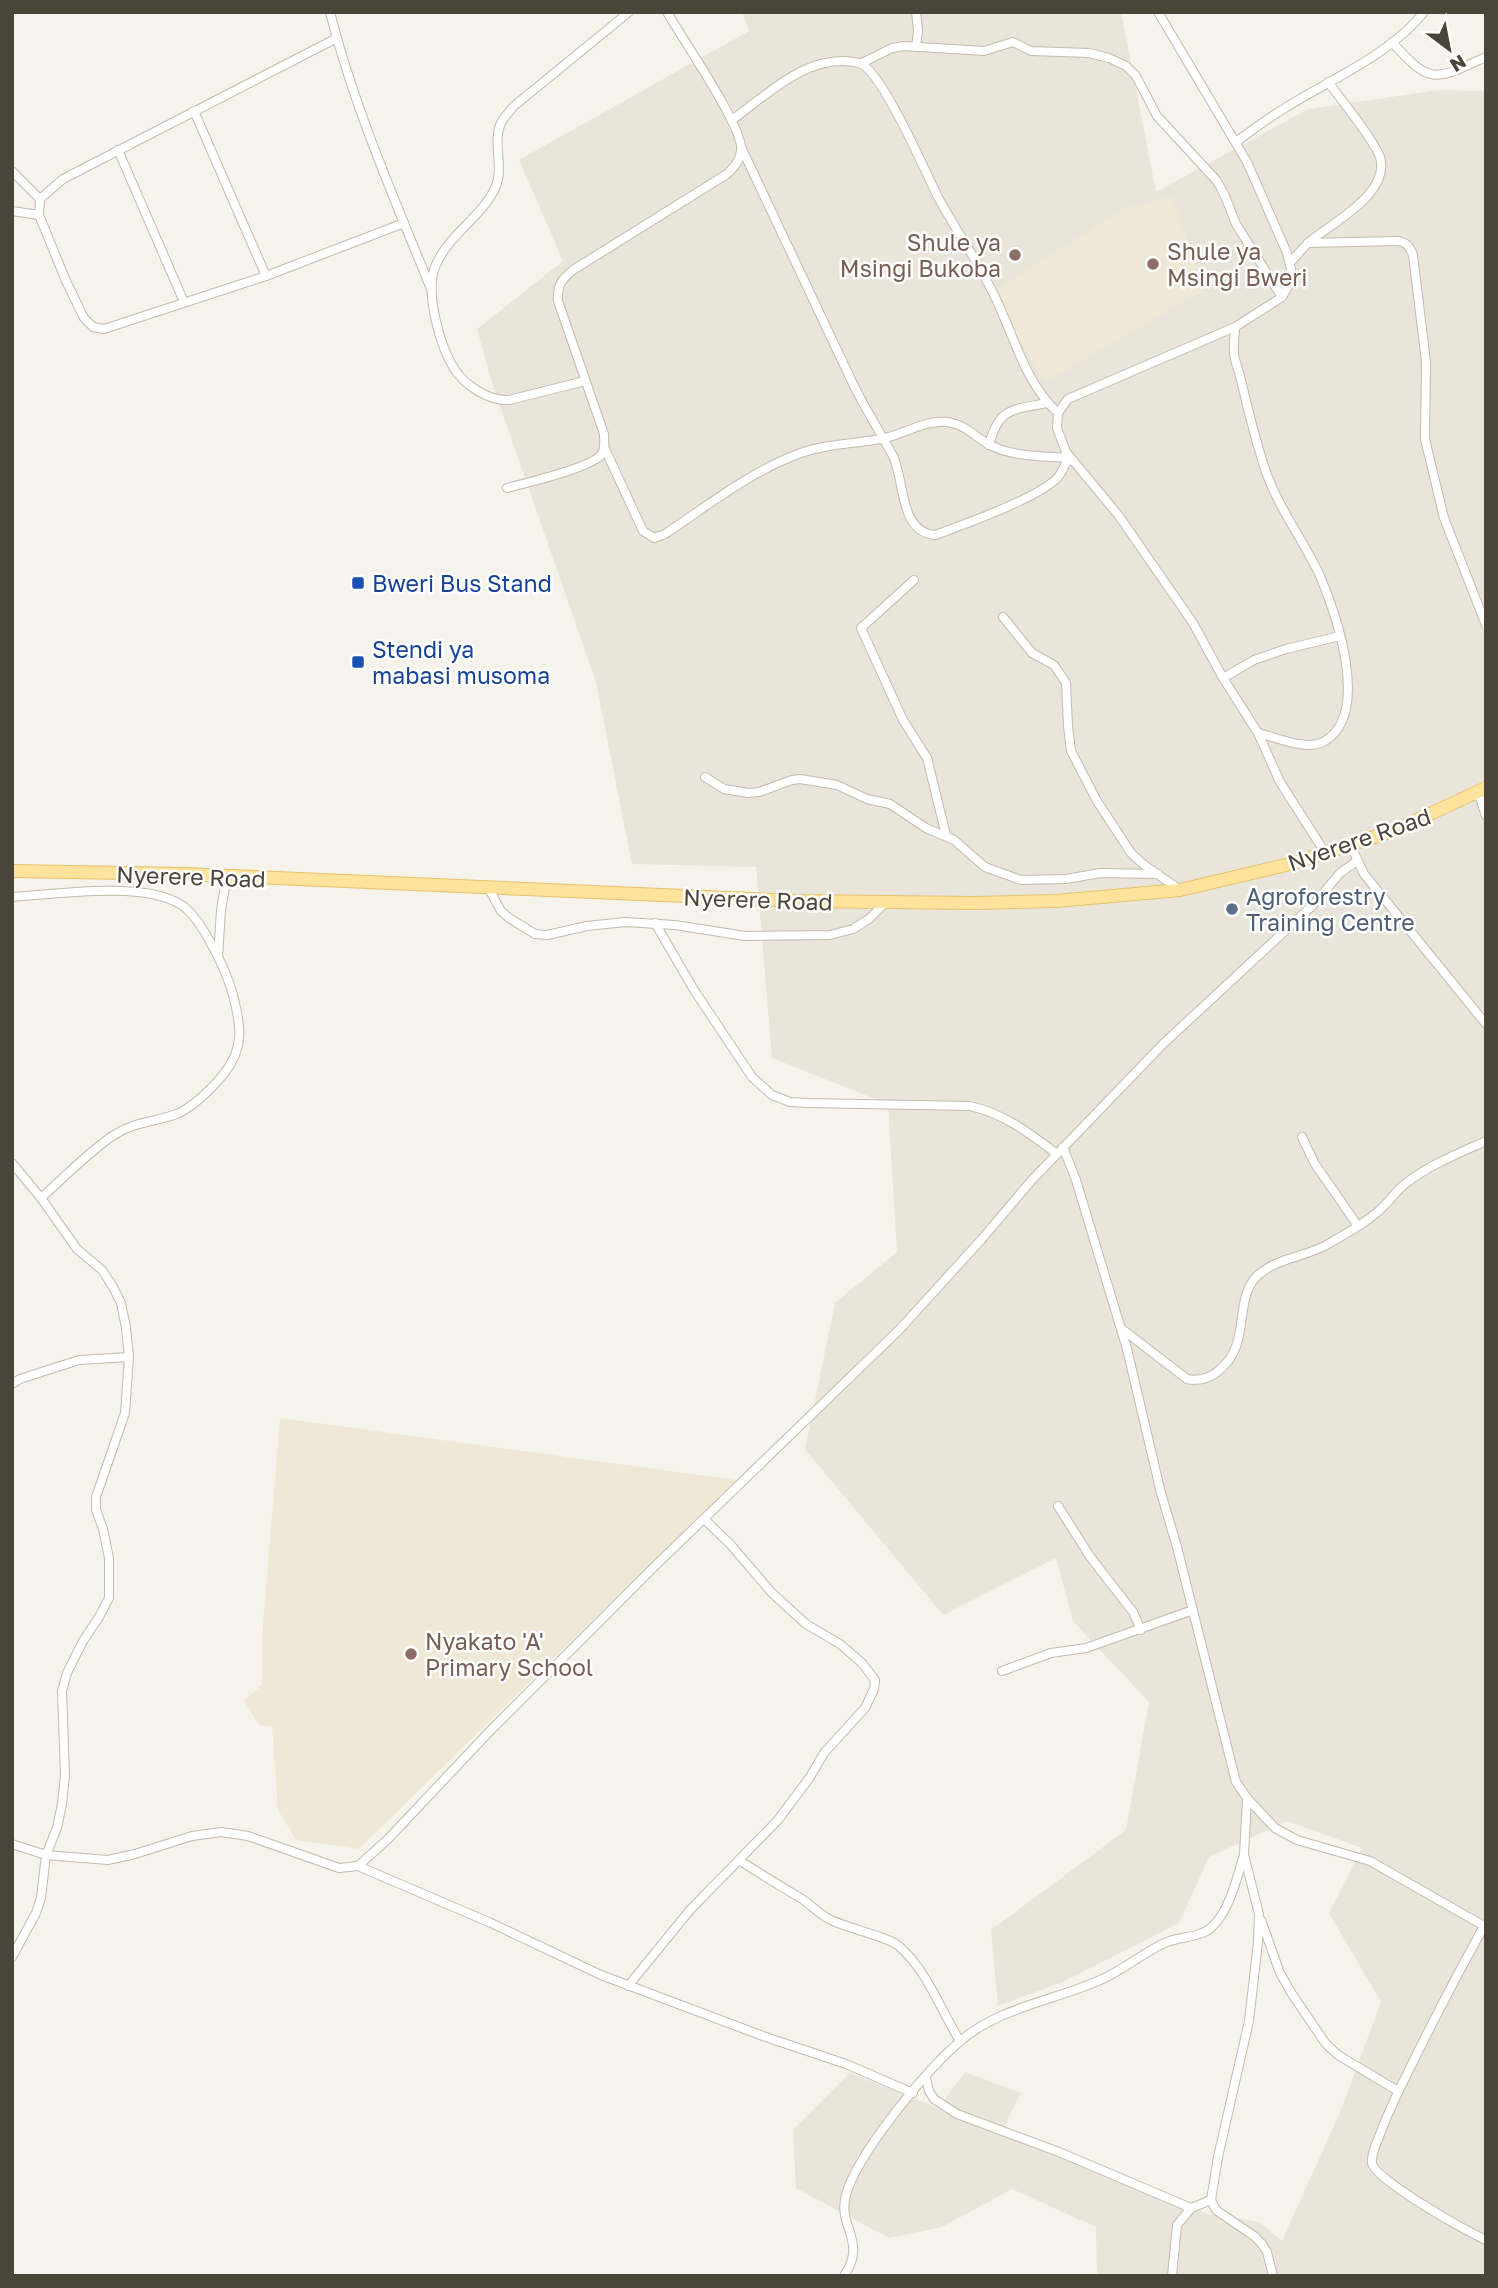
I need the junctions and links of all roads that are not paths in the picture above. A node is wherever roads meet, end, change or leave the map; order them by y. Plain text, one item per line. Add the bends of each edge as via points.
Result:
1 (330, 12) edge
2 (629, 12) edge
3 (667, 12) edge
4 (916, 12) edge
5 (1158, 12) edge
6 (1424, 12) edge
7 (337, 38) junction
8 (1392, 42) junction
9 (916, 47) junction
10 (1486, 57) edge
11 (862, 63) junction
12 (1328, 82) junction
13 (194, 111) junction
14 (732, 120) junction
15 (1236, 142) junction
16 (742, 149) junction
17 (118, 150) junction
18 (12, 171) edge
19 (40, 199) junction
20 (12, 211) edge
21 (39, 215) junction
22 (404, 223) junction
23 (1308, 243) junction
24 (1290, 263) junction
25 (266, 276) junction
26 (431, 289) junction
27 (1282, 297) junction
28 (184, 302) junction
29 (1235, 327) junction
30 (585, 381) junction
31 (1047, 403) junction
32 (1058, 413) junction
33 (883, 439) junction
34 (989, 445) junction
35 (605, 449) junction
36 (1068, 458) junction
37 (1078, 469) junction
38 (507, 488) dead end
39 (914, 580) dead end
40 (1003, 617) dead end
41 (1486, 625) edge
42 (1340, 636) junction
43 (1223, 678) junction
44 (1258, 733) junction
45 (705, 777) dead end
46 (1482, 790) edge
47 (1486, 816) edge
48 (946, 835) junction
49 (1351, 846) junction
50 (1326, 854) junction
51 (1357, 861) junction
52 (12, 871) edge
53 (1158, 874) junction
54 (227, 876) junction
55 (489, 889) junction
56 (1180, 890) junction
57 (12, 897) edge
58 (886, 903) junction
59 (654, 923) junction
60 (218, 957) junction
61 (1486, 1024) edge
62 (1302, 1137) dead end
63 (1486, 1141) edge
64 (1060, 1151) junction
65 (12, 1163) edge
66 (41, 1198) junction
67 (1358, 1226) junction
68 (1122, 1329) junction
69 (130, 1357) junction
70 (12, 1384) edge
71 (1058, 1506) dead end
72 (704, 1519) junction
73 (1193, 1610) junction
74 (1141, 1630) junction
75 (1002, 1671) dead end
76 (1247, 1798) junction
77 (12, 1844) edge
78 (1244, 1855) junction
79 (46, 1856) junction
80 (739, 1860) junction
81 (358, 1866) junction
82 (1259, 1914) junction
83 (1485, 1926) edge
84 (12, 1957) edge
85 (628, 1986) junction
86 (960, 2041) junction
87 (926, 2078) junction
88 (1398, 2091) junction
89 (913, 2093) junction
90 (1212, 2200) junction
91 (1191, 2208) junction
92 (1486, 2240) edge
93 (844, 2276) edge
94 (1172, 2276) edge
95 (1273, 2276) edge

1 - 7 street
2 - 26 street via 514,106 500,125 497,184 442,252
3 - 14 street
4 - 9 street
5 - 15 street
6 - 8 street
7 - 13 street
7 - 22 street
8 - 10 street via 1411,63 1432,74 1458,71
8 - 12 street
9 - 11 street via 892,48
9 - 27 street via 984,51 1013,42 1031,51 1089,53 1126,66 1157,116 1217,181 1236,224
11 - 14 street via 824,63 804,69
11 - 31 street via 876,78 984,275
12 - 15 street
12 - 23 street via 1380,157 1381,172 1366,197
13 - 17 street
13 - 25 street
14 - 16 street
15 - 24 street
16 - 30 street via 727,174 562,279 558,301
16 - 33 street
17 - 19 street via 63,179
17 - 28 street
18 - 19 street
19 - 21 street
20 - 21 street
21 - 28 street via 66,281 93,327 104,329
22 - 25 street
22 - 26 street
23 - 24 street
23 - 41 street via 1397,241 1410,248 1426,362 1425,439 1444,518
24 - 27 street via 1291,281
25 - 28 street
26 - 30 street via 448,355 456,371 482,393 498,401 509,400
27 - 29 street
29 - 32 street via 1080,392
29 - 42 street via 1234,354 1267,474 1319,575
30 - 35 street
31 - 32 street
31 - 34 street via 1003,415
32 - 37 street via 1057,428
33 - 34 street via 945,422 961,425
33 - 35 street via 797,454 654,538 643,531
33 - 36 street via 898,470 912,522 935,535 1048,486 1060,476
34 - 36 street via 1013,453
35 - 38 street via 599,458 582,466
36 - 37 street
37 - 43 street via 1148,556
39 - 48 street via 861,628 903,720 926,758
40 - 53 street via 1032,653 1061,674 1068,690 1068,726 1077,765 1131,853
42 - 43 street via 1254,660
42 - 44 street via 1348,700 1336,730 1324,741 1310,744
43 - 44 street
44 - 50 street via 1280,782
45 - 48 street via 724,789 748,793 792,780 837,785 890,804 926,828
46 - 47 street
46 - 49 main road, Nyerere Road
48 - 53 street via 985,867 1021,880 1100,873
49 - 50 main road, Nyerere Road
49 - 51 street
50 - 56 main road, Nyerere Road
51 - 61 street
51 - 64 street via 1163,1044
52 - 54 main road, Nyerere Road
53 - 56 street
54 - 55 main road, Nyerere Road
54 - 60 street
55 - 58 main road, Nyerere Road
55 - 59 street via 501,911 536,934 625,922
56 - 58 main road, Nyerere Road via 1056,901
57 - 60 street via 114,891 157,894 183,905
58 - 59 street via 853,929 830,935 745,936
59 - 64 street via 751,1077 772,1095 807,1103 970,1106 1013,1121
60 - 66 street via 238,1015 240,1040 235,1058 189,1107 114,1134
62 - 67 street
63 - 67 street via 1415,1177
64 - 68 street via 1076,1180
64 - 72 street via 899,1330
65 - 66 street
66 - 69 street via 76,1249 102,1270 113,1287 121,1303
67 - 68 street via 1256,1278 1246,1295 1236,1347 1211,1376 1187,1379
68 - 73 street
69 - 70 street via 79,1360
69 - 79 street via 125,1413 96,1497 109,1558 109,1598 78,1651 62,1691 65,1775 57,1828
71 - 74 street
72 - 80 street via 763,1585 806,1624 847,1650 874,1680 865,1708 824,1753 778,1820
72 - 81 street
73 - 74 street
73 - 76 street via 1228,1758 1236,1783
74 - 75 street
76 - 78 street
76 - 83 street via 1268,1822 1297,1840 1370,1861
77 - 79 street
78 - 82 street
78 - 86 street via 1223,1911 1207,1930 1167,1942 1096,1983 1035,2002
79 - 81 street via 108,1860 221,1832 248,1836 339,1868
79 - 84 street via 36,1913
80 - 85 street via 690,1910
80 - 86 street via 827,1918 899,1946 928,1981
81 - 85 street
82 - 88 street via 1280,1973 1326,2044
82 - 90 street via 1249,2021 1217,2157
83 - 88 street
85 - 89 street via 865,2071
86 - 87 street
87 - 89 street
87 - 91 street via 934,2099 957,2114
88 - 92 street via 1373,2154 1375,2170 1431,2210
89 - 93 street via 863,2157 845,2197 855,2255
90 - 91 street
90 - 95 street via 1216,2210 1262,2244
91 - 94 street via 1177,2225

